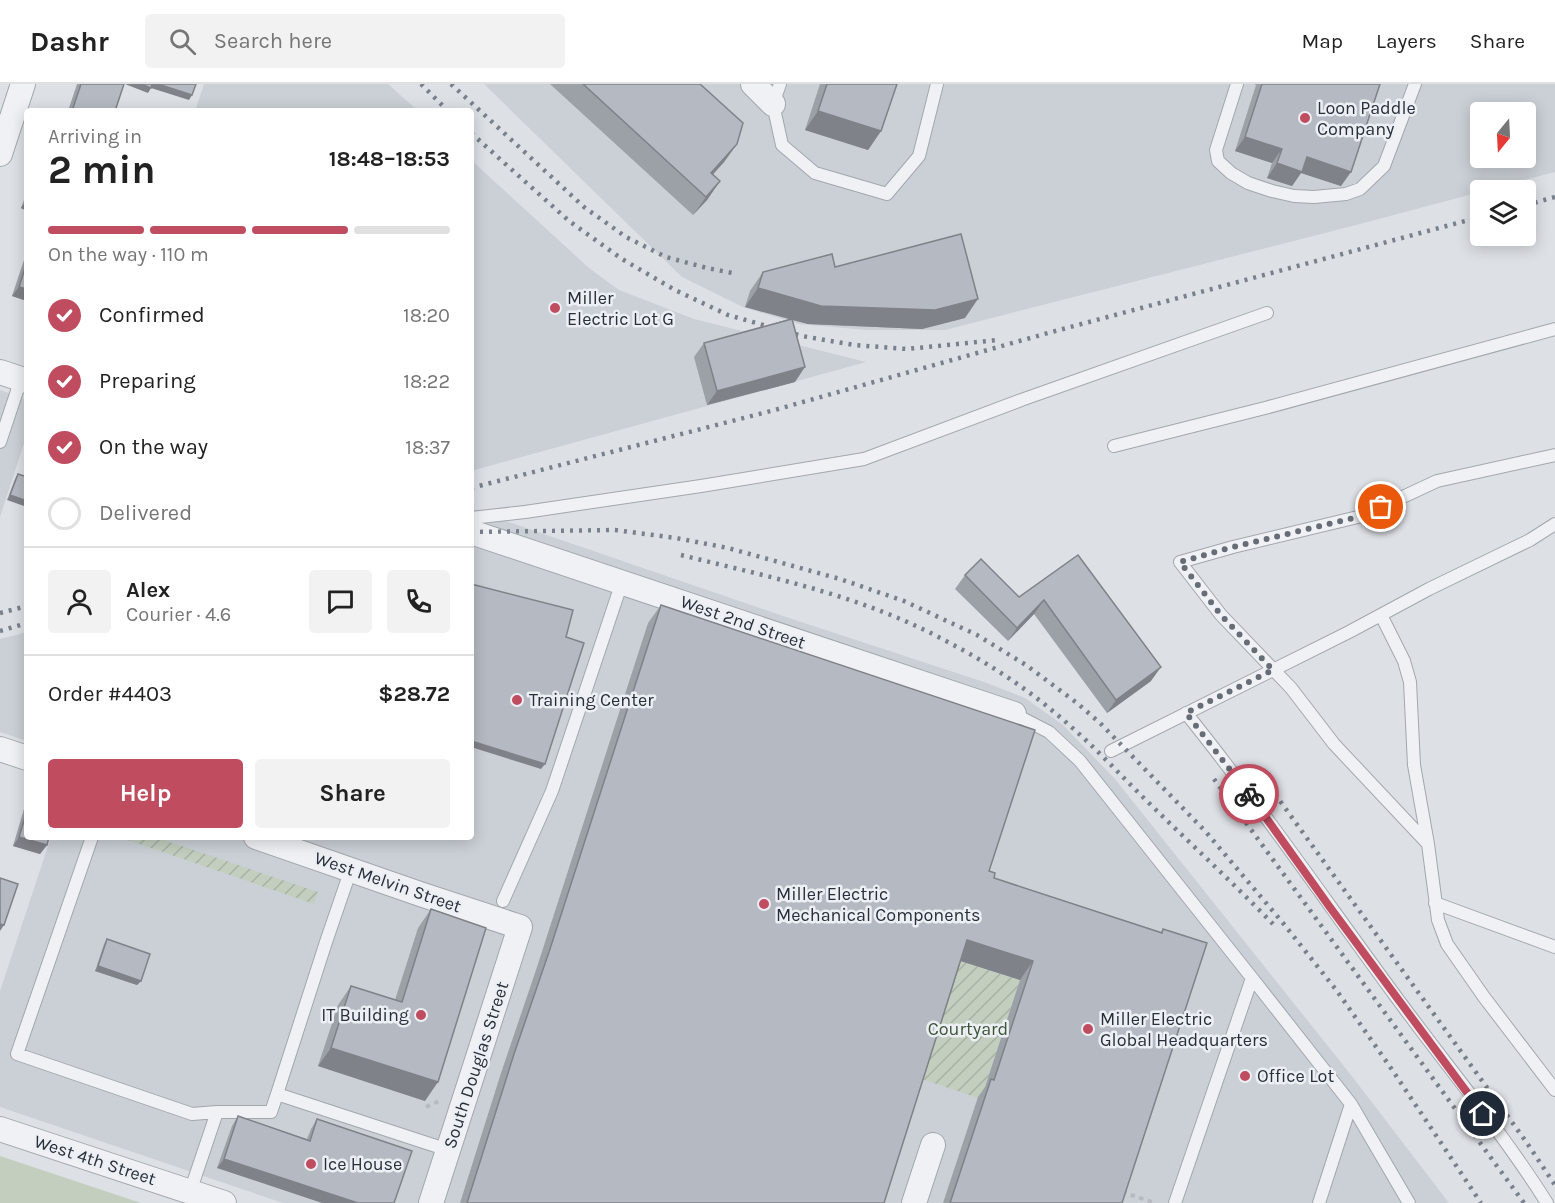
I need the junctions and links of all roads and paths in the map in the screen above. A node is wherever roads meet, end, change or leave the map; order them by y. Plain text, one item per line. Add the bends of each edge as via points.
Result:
1 (23, 84) edge
2 (753, 84) edge
3 (937, 84) edge
4 (1238, 84) edge
5 (1415, 84) edge
6 (777, 94) edge
7 (0, 154) edge
8 (1267, 313) dead end
9 (1555, 329) edge
10 (16, 377) edge
11 (0, 442) edge
12 (1114, 446) dead end
13 (1555, 455) edge
14 (474, 518) edge
15 (1555, 524) edge
16 (474, 533) edge
17 (622, 582) junction
18 (1381, 615) junction
19 (1273, 670) junction
20 (1186, 713) junction
21 (1014, 714) joint
22 (0, 749) edge
23 (1111, 751) dead end
24 (24, 758) edge
25 (91, 840) edge
26 (265, 840) edge
27 (1428, 844) junction
28 (351, 869) junction
29 (503, 901) dead end
30 (1435, 903) junction
31 (520, 927) joint
32 (1555, 947) edge
33 (1252, 978) junction
34 (1555, 1090) edge
35 (277, 1094) junction
36 (1351, 1104) junction
37 (217, 1113) junction
38 (0, 1129) edge
39 (933, 1145) dead end
40 (448, 1150) junction
41 (1119, 1191) edge
42 (190, 1192) junction
43 (224, 1203) edge
44 (431, 1203) edge
45 (915, 1203) edge
46 (1155, 1203) edge
47 (1175, 1203) edge
48 (1319, 1203) edge
49 (1409, 1203) edge
50 (1547, 1203) edge

1 - 7 street
2 - 6 street
3 - 6 lane via 919,156 887,194 815,173 782,145
4 - 5 lane via 1216,150 1218,161 1248,183 1294,196 1314,197 1360,189 1384,166
8 - 14 lane via 864,459
9 - 12 lane
10 - 11 lane
13 - 19 lane via 1437,481 1362,516 1180,562 1221,615
15 - 18 lane
16 - 17 street, West 2nd Street
17 - 21 street, West 2nd Street
17 - 29 lane via 552,791
18 - 19 lane
18 - 27 lane via 1410,682 1414,765
19 - 20 lane
19 - 27 lane via 1334,744
20 - 23 lane
20 - 50 lane via 1233,771
21 - 33 lane via 1049,732 1080,761
22 - 24 street
25 - 37 lane via 17,1054 192,1114
26 - 28 street, West Melvin Street
27 - 30 lane
28 - 31 street, West Melvin Street
28 - 35 lane
30 - 32 lane
30 - 34 lane via 1446,944
31 - 40 street, South Douglas Street
33 - 36 lane
33 - 47 lane
35 - 37 lane via 271,1112
35 - 40 lane
36 - 48 lane
36 - 49 lane
37 - 42 lane
38 - 42 street, West 4th Street
39 - 45 street
40 - 44 street, South Douglas Street
41 - 46 path
42 - 43 street, West 4th Street

